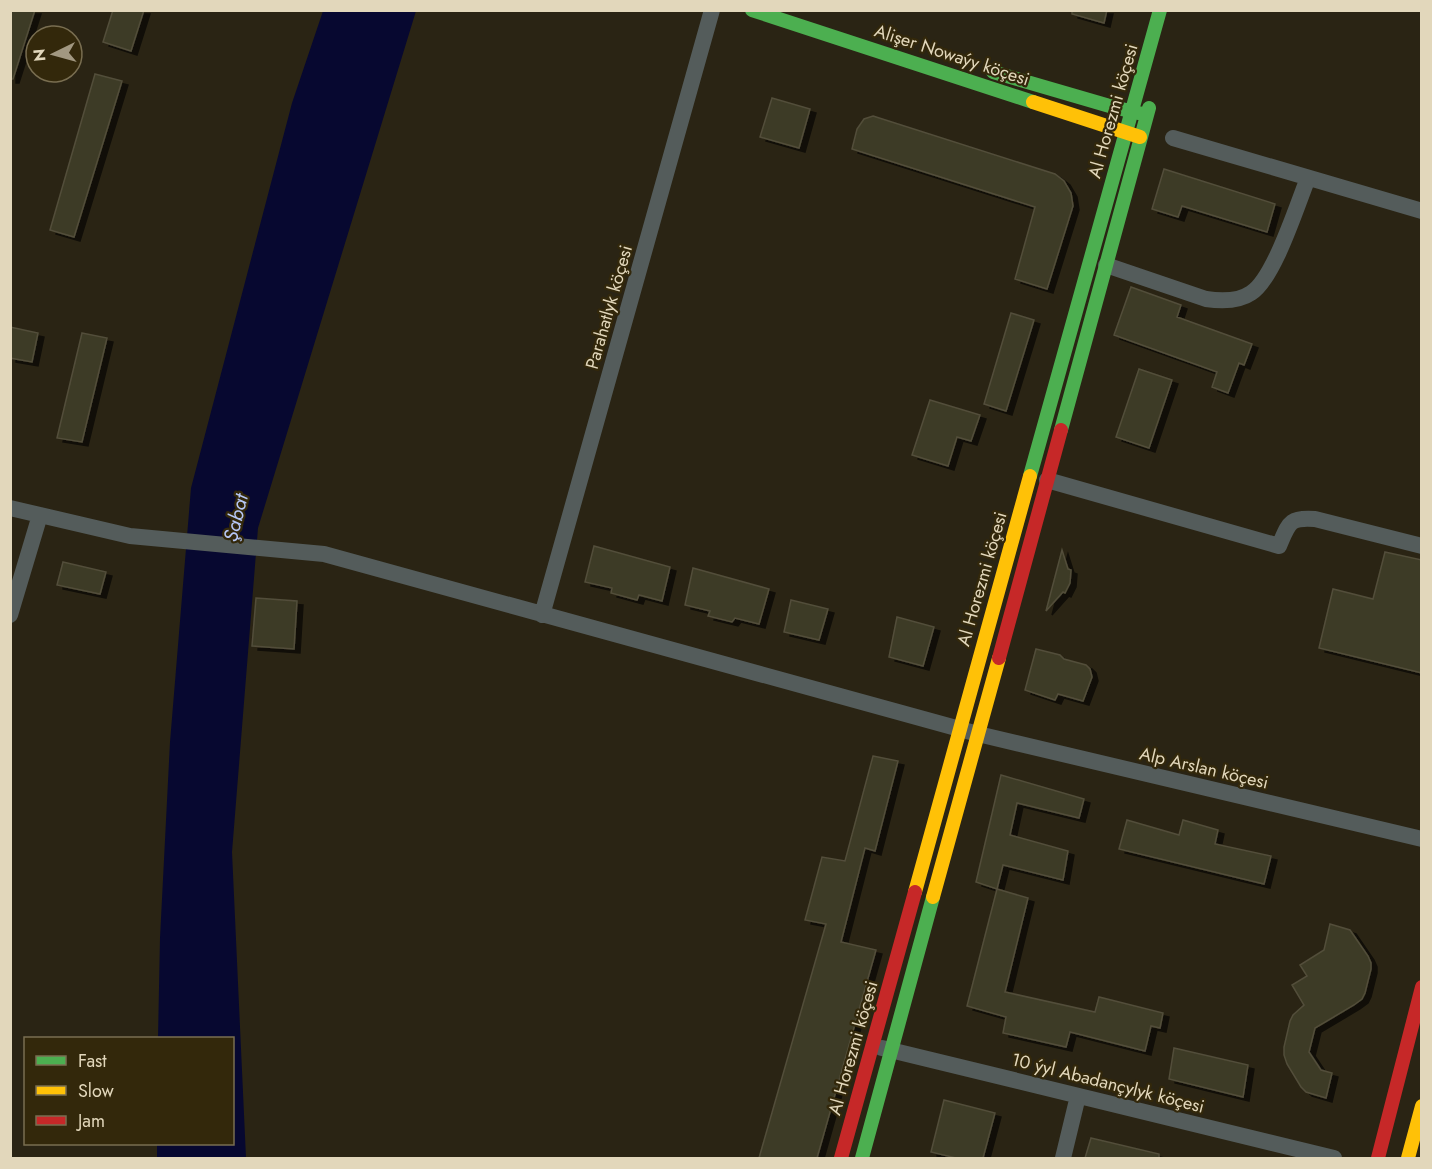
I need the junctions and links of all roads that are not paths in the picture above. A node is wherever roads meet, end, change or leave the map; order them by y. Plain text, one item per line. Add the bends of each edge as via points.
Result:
1 (712, 10) edge
2 (752, 10) edge
3 (795, 10) edge
4 (1160, 10) edge
5 (818, 18) dead end
6 (975, 67) dead end
7 (1153, 94) dead end
8 (1132, 112) junction
9 (1147, 115) junction
10 (1125, 132) junction
11 (1141, 137) junction
12 (1173, 138) dead end
13 (1308, 178) junction
14 (1422, 211) edge
15 (1106, 265) junction
16 (1047, 480) junction
17 (10, 508) edge
18 (40, 515) junction
19 (1422, 546) edge
20 (10, 615) edge
21 (542, 615) junction
22 (960, 729) junction
23 (978, 734) junction
24 (1422, 839) edge
25 (1422, 987) edge
26 (872, 1046) junction
27 (892, 1051) junction
28 (1078, 1096) junction
29 (1422, 1106) edge
30 (841, 1158) edge
31 (862, 1158) edge
32 (1063, 1158) edge
33 (1334, 1158) edge
34 (1378, 1158) edge
35 (1407, 1158) edge

1 - 21 street, Parahatlyk köçesi
2 - 10 street, Alişer Nowaýy köçesi
3 - 5 street
4 - 8 street, Al Horezmi köçesi
6 - 8 street, Alişer Nowaýy köçesi
7 - 9 street, Al Horezmi köçesi
8 - 9 street, Alişer Nowaýy köçesi
8 - 10 street, Al Horezmi köçesi
9 - 11 street, Al Horezmi köçesi
10 - 11 street, Alişer Nowaýy köçesi
10 - 22 street, Al Horezmi köçesi
11 - 15 street, Al Horezmi köçesi
12 - 13 street
13 - 14 street
13 - 15 street via 1274,262 1261,285 1241,298 1206,299
15 - 16 street, Al Horezmi köçesi
16 - 19 street via 1279,546 1290,524 1304,518
16 - 23 street, Al Horezmi köçesi
17 - 18 street, Alp Arslan köçesi
18 - 20 street
18 - 21 street, Alp Arslan köçesi via 130,536 324,554
21 - 22 street, Alp Arslan köçesi
22 - 23 street, Alp Arslan köçesi
22 - 26 street, Al Horezmi köçesi
23 - 24 street, Alp Arslan köçesi
23 - 27 street, Al Horezmi köçesi
25 - 34 street
26 - 27 street, 10 ýyl Abadançylyk köçesi
26 - 30 street, Al Horezmi köçesi
27 - 28 street, 10 ýyl Abadançylyk köçesi
27 - 31 street, Al Horezmi köçesi
28 - 32 street
28 - 33 street, 10 ýyl Abadançylyk köçesi
29 - 35 street

